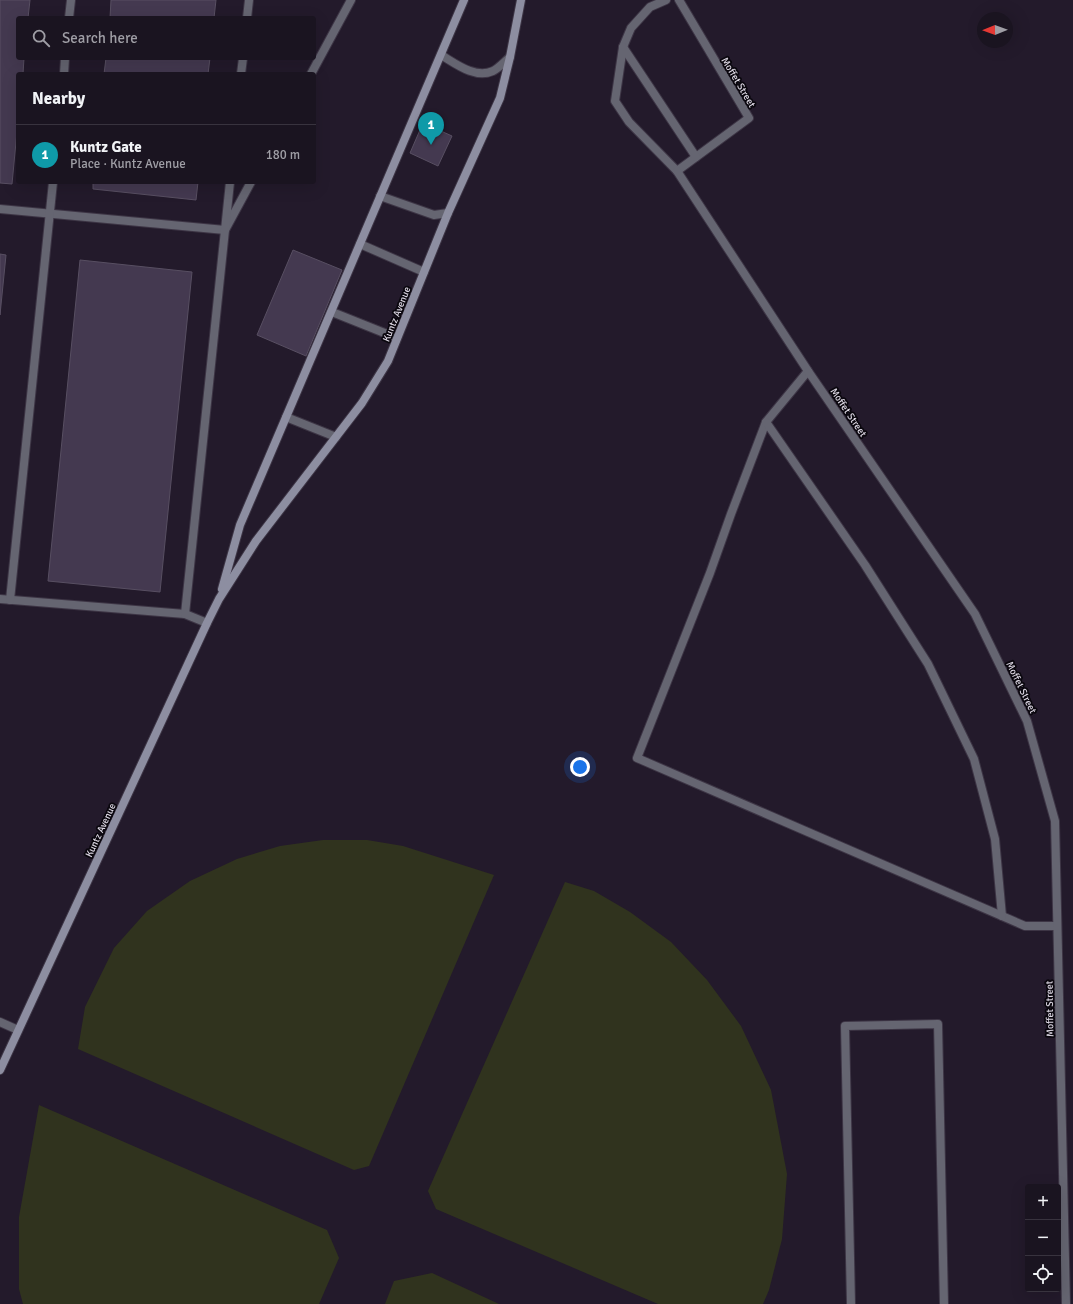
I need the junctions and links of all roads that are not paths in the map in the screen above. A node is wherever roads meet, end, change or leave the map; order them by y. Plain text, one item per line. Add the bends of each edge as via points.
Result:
1 (71, 0) edge
2 (249, 0) edge
3 (351, 0) edge
4 (464, 0) edge
5 (521, 0) edge
6 (666, 0) edge
7 (679, 0) edge
8 (69, 16) edge
9 (247, 16) edge
10 (623, 47) junction
11 (441, 55) junction
12 (510, 57) junction
13 (65, 60) edge
14 (243, 60) edge
15 (64, 72) edge
16 (242, 72) edge
17 (311, 72) edge
18 (696, 157) junction
19 (677, 171) junction
20 (53, 184) edge
21 (230, 184) edge
22 (250, 184) edge
23 (380, 196) junction
24 (0, 209) edge
25 (448, 213) junction
26 (50, 214) junction
27 (225, 230) junction
28 (360, 244) junction
29 (424, 272) junction
30 (332, 312) junction
31 (397, 338) junction
32 (808, 370) junction
33 (286, 417) junction
34 (766, 422) junction
35 (336, 437) junction
36 (0, 599) edge
37 (219, 599) junction
38 (10, 600) junction
39 (185, 614) junction
40 (207, 623) junction
41 (1002, 916) junction
42 (1057, 926) junction
43 (0, 1022) edge
44 (18, 1030) junction
45 (0, 1070) edge
46 (852, 1304) edge
47 (944, 1304) edge
48 (1066, 1304) edge

1 - 8 street
2 - 9 street
3 - 17 street
4 - 11 street, Kuntz Avenue
5 - 12 street, Kuntz Avenue
6 - 10 street, Moffet Street via 650,7 631,28
7 - 18 street, Moffet Street via 749,118
10 - 18 street
10 - 19 street, Moffet Street via 615,101 629,122
11 - 12 street via 476,73 493,71
11 - 23 street, Kuntz Avenue
12 - 25 street, Kuntz Avenue via 500,98
13 - 15 street
14 - 16 street
18 - 19 street, Moffet Street
19 - 32 street, Moffet Street
20 - 26 street
21 - 27 street
22 - 27 street
23 - 25 street via 434,215
23 - 28 street, Kuntz Avenue
24 - 26 street
25 - 29 street, Kuntz Avenue
26 - 27 street
26 - 38 street
27 - 39 street
28 - 29 street
28 - 30 street, Kuntz Avenue
29 - 31 street, Kuntz Avenue
30 - 31 street
30 - 33 street, Kuntz Avenue
31 - 35 street, Kuntz Avenue via 388,361 362,403
32 - 34 street
32 - 42 street, Moffet Street via 975,614 1027,721 1055,821
33 - 35 street
33 - 37 street, Kuntz Avenue via 240,525
34 - 41 street via 865,565 928,664 974,759 995,839
34 - 41 street via 637,758
35 - 37 street, Kuntz Avenue via 256,541
36 - 38 street
37 - 40 street, Kuntz Avenue
38 - 39 street
39 - 40 street
40 - 44 street, Kuntz Avenue
41 - 42 street via 1025,926
42 - 48 street, Moffet Street
43 - 44 street
44 - 45 street, Kuntz Avenue
46 - 47 street via 845,1026 938,1024

